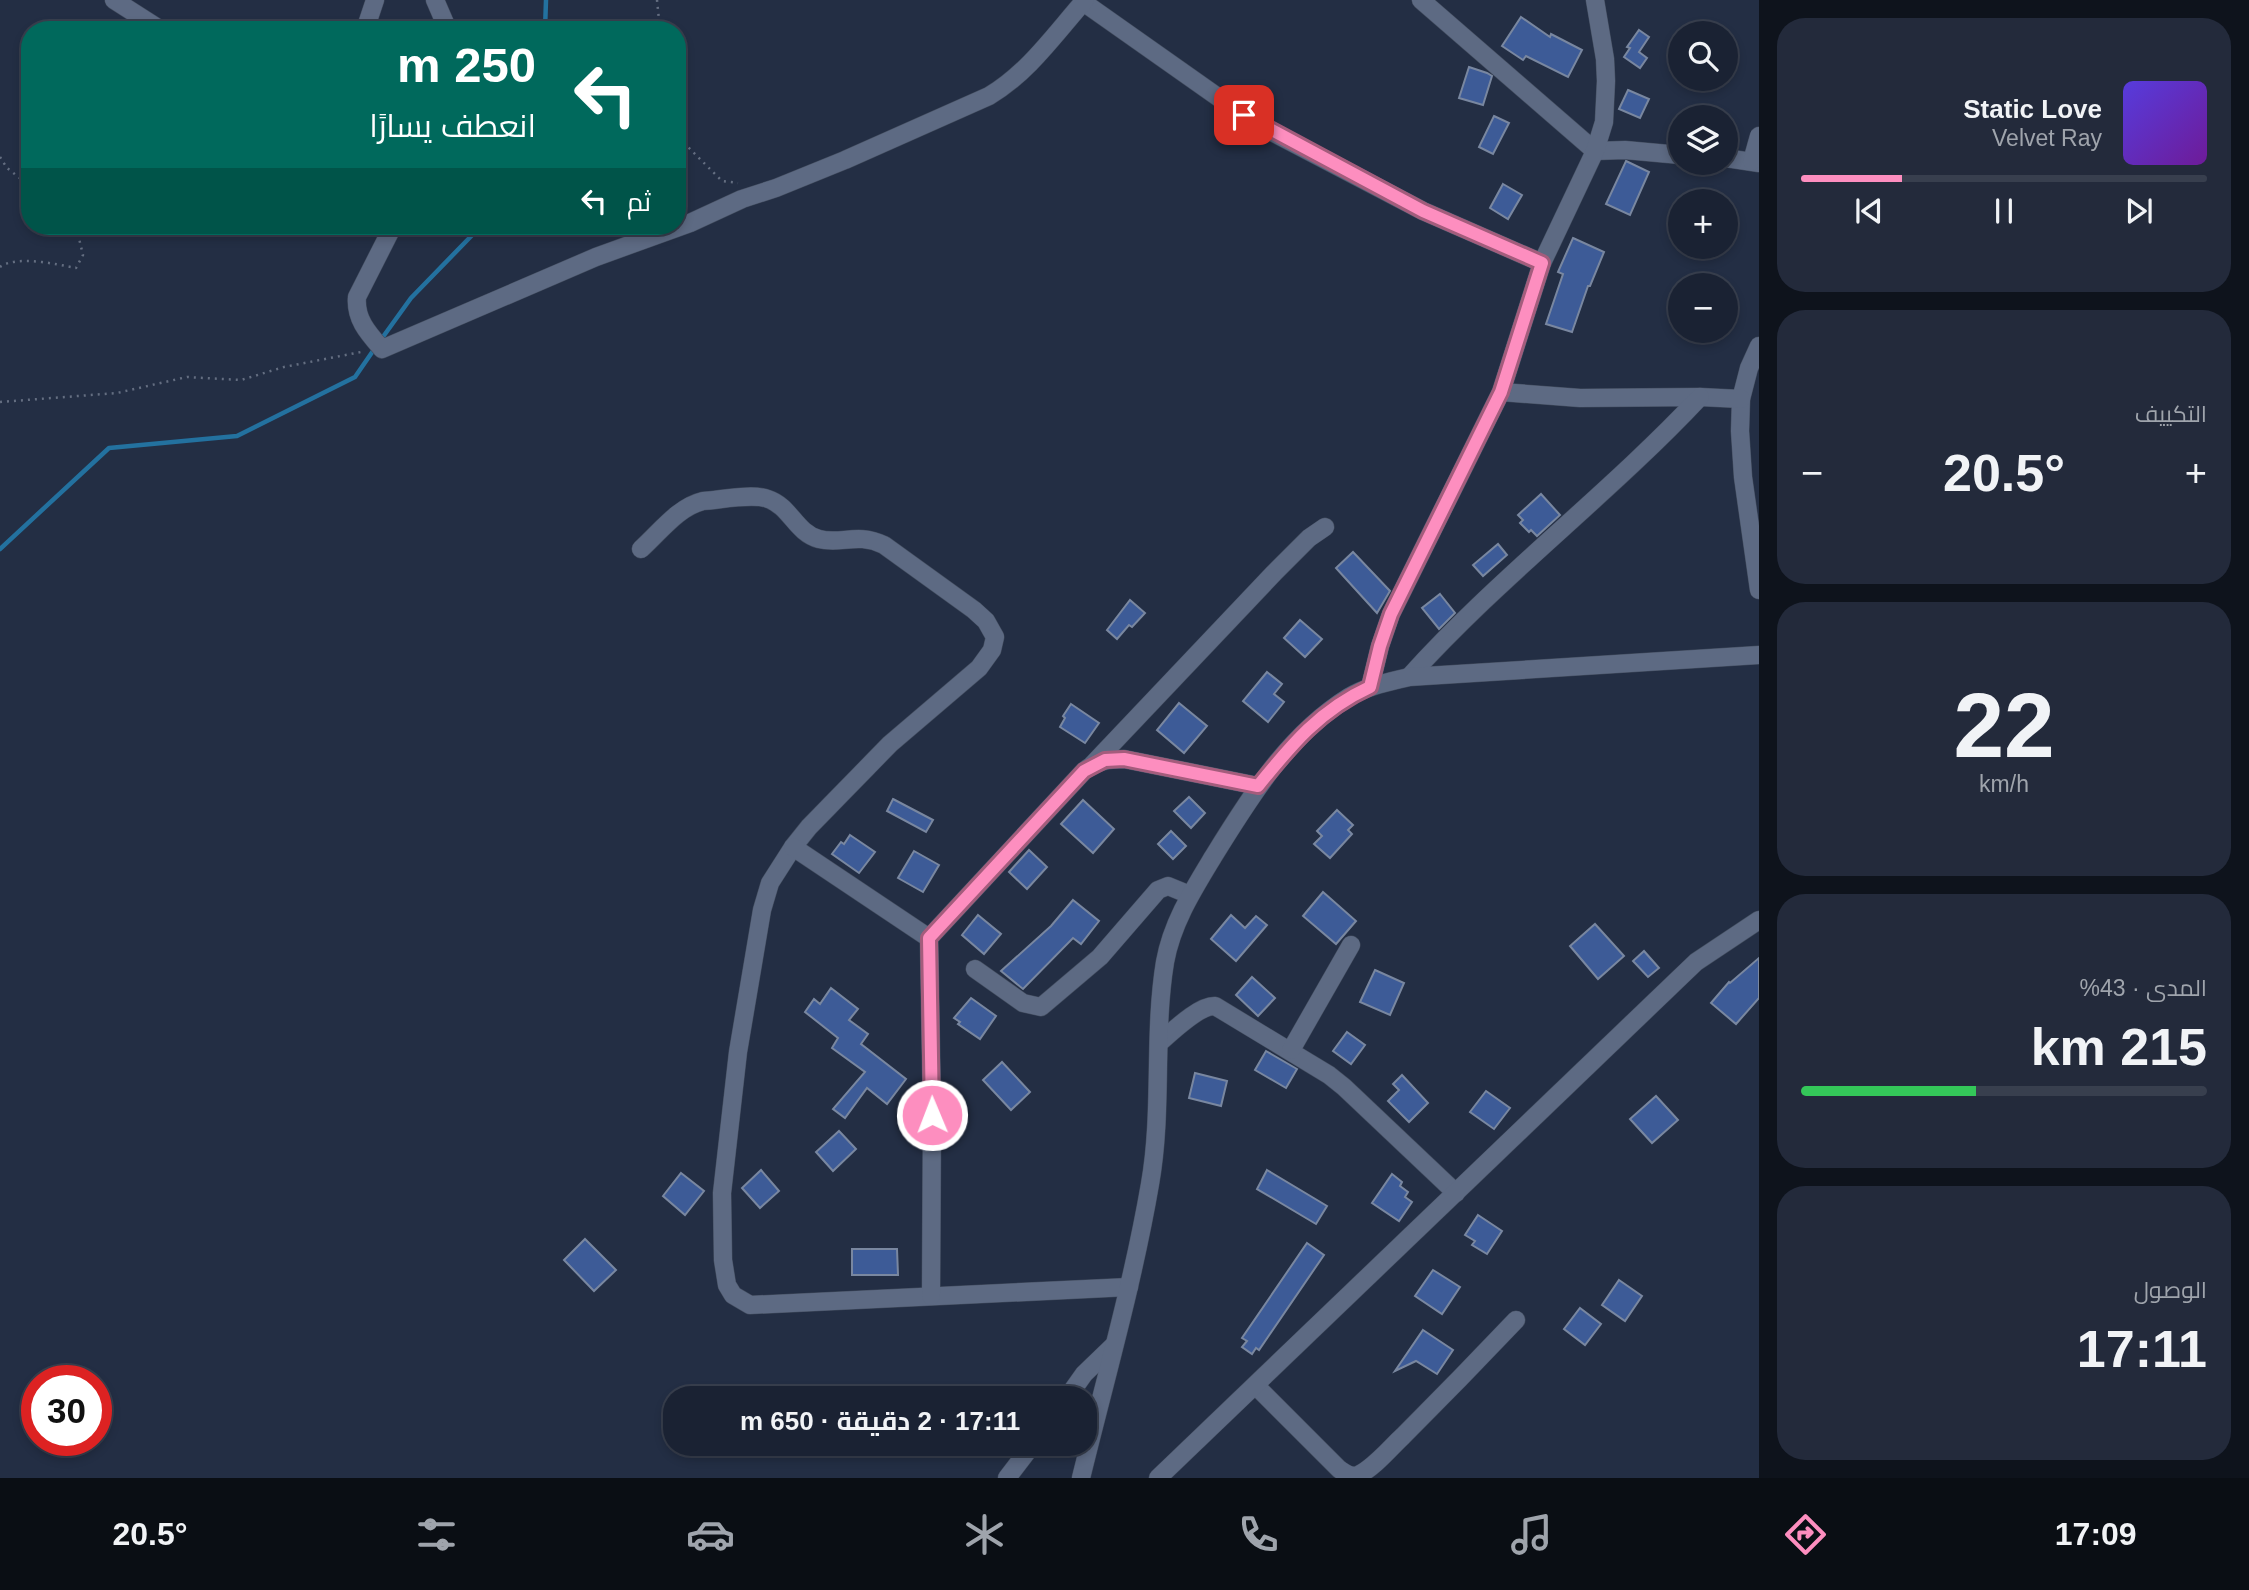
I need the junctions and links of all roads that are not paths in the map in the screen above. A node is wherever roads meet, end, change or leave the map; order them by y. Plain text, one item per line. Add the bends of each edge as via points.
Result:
1 (114, 0) edge
2 (375, 0) edge
3 (435, 0) edge
4 (1421, 0) edge
5 (1595, 0) edge
6 (1084, 1) edge
7 (147, 21) edge
8 (368, 21) edge
9 (444, 21) edge
10 (1759, 136) edge
11 (1595, 152) junction
12 (1668, 154) edge
13 (1738, 160) edge
14 (1756, 162) edge
15 (686, 224) edge
16 (389, 235) edge
17 (657, 235) edge
18 (1542, 263) junction
19 (1759, 346) edge
20 (1501, 392) junction
21 (1700, 397) junction
22 (1741, 399) junction
23 (1325, 527) dead end
24 (641, 550) dead end
25 (1759, 590) edge
26 (1759, 655) edge
27 (1409, 677) junction
28 (1370, 687) junction
29 (1093, 765) junction
30 (1258, 786) junction
31 (793, 847) junction
32 (1190, 895) junction
33 (1759, 919) edge
34 (929, 938) junction
35 (1352, 944) dead end
36 (975, 969) dead end
37 (1159, 1043) junction
38 (1291, 1050) junction
39 (1456, 1193) junction
40 (1129, 1287) junction
41 (931, 1296) junction
42 (1516, 1320) dead end
43 (1114, 1345) junction
44 (1076, 1386) edge
45 (1256, 1386) junction
46 (1024, 1456) edge
47 (1007, 1478) edge
48 (1081, 1478) edge
49 (1158, 1478) edge

1 - 7 street
2 - 8 street
3 - 9 street
4 - 11 street
5 - 11 street via 1606,81 1604,122
6 - 15 street via 1022,71 989,96
6 - 18 street via 1265,128 1423,211
10 - 14 street
11 - 12 street
11 - 18 street
13 - 14 street
16 - 17 street via 357,306 362,323 382,349
18 - 20 street
19 - 22 street
20 - 21 street via 1580,398
20 - 28 street via 1391,614
21 - 22 street
21 - 27 street
22 - 25 street via 1743,477
23 - 29 street via 1265,583
24 - 31 street via 693,503 764,497 780,505 806,534 817,539 868,539 884,545 974,610 992,629 995,644 987,660 890,744
26 - 27 street
27 - 28 street
28 - 30 street via 1314,722
29 - 30 street via 1124,759
29 - 34 street
30 - 32 street
31 - 34 street
31 - 41 street via 765,897 738,1052 722,1193 727,1285 750,1306
32 - 36 street via 1168,886 1158,890 1100,957 1041,1007 1023,1003
32 - 37 street via 1168,948
33 - 39 street via 1696,962
34 - 41 street
35 - 38 street
37 - 38 street via 1211,1005
37 - 40 street via 1151,1180
38 - 39 street via 1344,1087
39 - 45 street
40 - 41 street
40 - 43 street
42 - 45 street via 1386,1452 1355,1476 1339,1469
43 - 44 street
43 - 48 street
45 - 49 street
46 - 47 street

